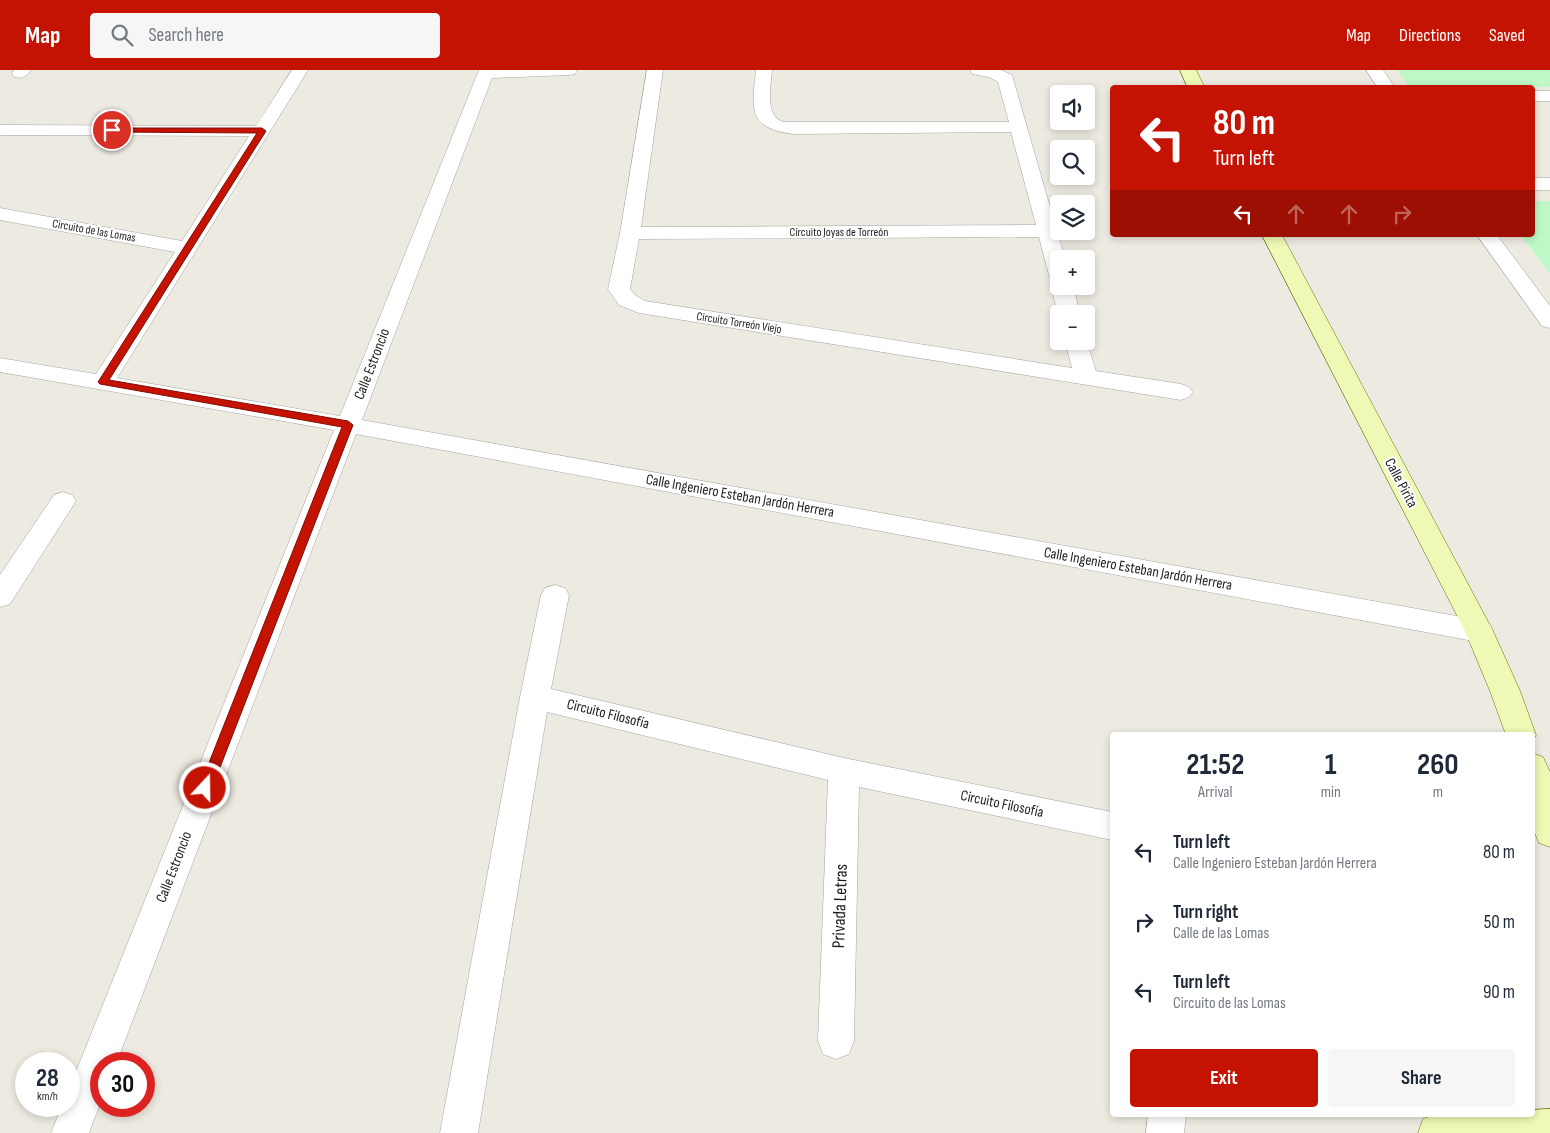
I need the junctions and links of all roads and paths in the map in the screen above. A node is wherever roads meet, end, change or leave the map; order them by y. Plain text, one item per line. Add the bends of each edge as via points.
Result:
1 (300, 70) edge
2 (569, 70) edge
3 (654, 70) edge
4 (764, 70) edge
5 (978, 70) edge
6 (1188, 70) edge
7 (1374, 70) edge
8 (486, 71) edge
9 (1196, 85) edge
10 (1385, 85) edge
11 (1535, 96) edge
12 (1550, 96) edge
13 (1019, 127) junction
14 (0, 130) edge
15 (262, 131) junction
16 (1535, 184) edge
17 (1550, 184) edge
18 (0, 214) edge
19 (1047, 232) junction
20 (630, 233) junction
21 (1273, 237) edge
22 (1489, 237) edge
23 (188, 248) junction
24 (1052, 250) edge
25 (1550, 321) edge
26 (1078, 350) edge
27 (0, 365) edge
28 (1086, 378) junction
29 (103, 382) junction
30 (1181, 392) dead end
31 (348, 425) junction
32 (63, 501) dead end
33 (3, 587) edge
34 (555, 595) dead end
35 (1479, 632) junction
36 (535, 697) junction
37 (1520, 732) edge
38 (844, 771) junction
39 (1535, 774) edge
40 (1110, 826) edge
41 (1550, 833) edge
42 (836, 1042) dead end
43 (1167, 1117) edge
44 (1550, 1128) edge
45 (70, 1133) edge
46 (459, 1133) edge
47 (1165, 1133) edge
48 (1437, 1133) edge

1 - 15 street
2 - 8 street
3 - 20 street, Circuito Torreón Viejo
4 - 13 street via 763,115 776,126 793,129
5 - 13 street via 1006,79
6 - 9 street
7 - 10 street
8 - 31 street, Calle Estroncio
11 - 12 street
13 - 19 street
14 - 15 street
15 - 23 street
16 - 17 street
18 - 23 street, Circuito de las Lomas
19 - 20 street, Circuito Joyas de Torreón
19 - 24 street
20 - 28 street, Circuito Torreón Viejo via 619,289 627,300 639,307
21 - 35 street, Calle Pirita
22 - 25 street
23 - 29 street
26 - 28 street
27 - 29 street, Calle Ingeniero Esteban Jardón Herrera
28 - 30 street, Circuito Torreón Viejo
29 - 31 street, Calle Ingeniero Esteban Jardón Herrera
31 - 35 street, Calle Ingeniero Esteban Jardón Herrera
31 - 45 street, Calle Estroncio
32 - 33 street
34 - 36 street
35 - 37 street, Calle Pirita
36 - 38 street, Circuito Filosofía
36 - 46 street
38 - 40 street, Circuito Filosofía
38 - 42 street, Privada Letras
39 - 41 street
43 - 47 street
44 - 48 street

